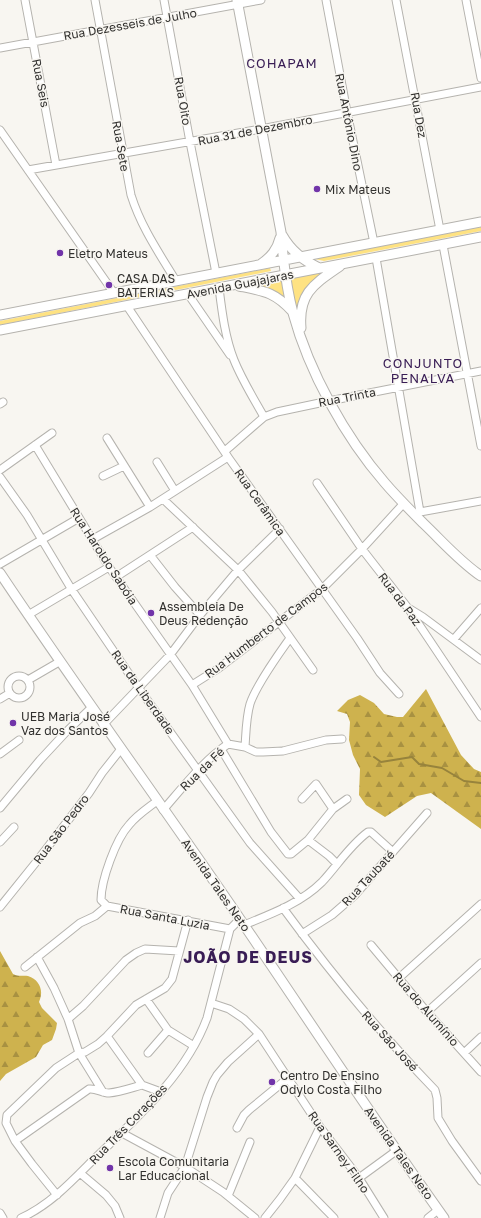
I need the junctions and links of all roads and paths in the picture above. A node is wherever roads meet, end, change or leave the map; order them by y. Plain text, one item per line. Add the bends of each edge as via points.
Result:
1 (25, 0) edge
2 (95, 0) edge
3 (164, 0) edge
4 (261, 0) edge
5 (326, 0) edge
6 (396, 0) edge
7 (466, 0) edge
8 (237, 2) edge
9 (167, 17) junction
10 (101, 29) junction
11 (33, 42) junction
12 (0, 48) edge
13 (481, 78) edge
14 (481, 87) edge
15 (416, 99) junction
16 (347, 112) junction
17 (261, 129) junction
18 (0, 130) edge
19 (190, 142) junction
20 (122, 154) junction
21 (56, 165) junction
22 (28, 170) junction
23 (481, 222) edge
24 (440, 230) junction
25 (281, 232) junction
26 (481, 237) edge
27 (374, 243) junction
28 (443, 245) junction
29 (300, 257) junction
30 (376, 258) junction
31 (284, 260) junction
32 (343, 264) junction
33 (260, 265) junction
34 (319, 268) junction
35 (216, 273) junction
36 (286, 275) junction
37 (176, 281) junction
38 (236, 285) junction
39 (219, 288) junction
40 (114, 293) junction
41 (188, 294) junction
42 (127, 306) junction
43 (293, 312) junction
44 (0, 315) edge
45 (0, 330) edge
46 (304, 345) junction
47 (235, 361) junction
48 (481, 371) edge
49 (467, 374) junction
50 (398, 387) junction
51 (329, 401) junction
52 (264, 417) junction
53 (52, 433) dead end
54 (108, 438) dead end
55 (35, 446) junction
56 (481, 446) edge
57 (227, 454) junction
58 (157, 462) dead end
59 (124, 466) junction
60 (0, 470) edge
61 (0, 476) edge
62 (103, 476) dead end
63 (317, 483) dead end
64 (175, 491) junction
65 (163, 499) junction
66 (481, 501) edge
67 (404, 503) junction
68 (150, 507) junction
69 (418, 514) junction
70 (80, 518) junction
71 (193, 527) junction
72 (280, 529) junction
73 (42, 539) junction
74 (93, 539) junction
75 (362, 549) junction
76 (150, 555) junction
77 (0, 564) edge
78 (109, 567) junction
79 (238, 570) junction
80 (0, 573) edge
81 (481, 576) edge
82 (116, 577) junction
83 (322, 589) junction
84 (72, 590) junction
85 (408, 608) junction
86 (481, 608) edge
87 (28, 615) junction
88 (200, 615) junction
89 (279, 621) junction
90 (290, 638) junction
91 (454, 639) junction
92 (170, 655) junction
93 (481, 660) edge
94 (59, 662) junction
95 (313, 670) dead end
96 (28, 680) junction
97 (192, 685) junction
98 (138, 687) junction
99 (10, 693) junction
100 (399, 694) dead end
101 (0, 699) edge
102 (91, 708) junction
103 (481, 717) edge
104 (103, 725) junction
105 (342, 739) dead end
106 (19, 740) dead end
107 (228, 744) junction
108 (245, 747) junction
109 (221, 749) junction
110 (121, 750) junction
111 (0, 754) edge
112 (199, 770) junction
113 (302, 799) dead end
114 (347, 799) dead end
115 (157, 801) junction
116 (0, 808) edge
117 (333, 809) junction
118 (163, 810) junction
119 (427, 813) dead end
120 (14, 827) dead end
121 (308, 840) junction
122 (0, 842) edge
123 (393, 852) junction
124 (337, 864) junction
125 (300, 899) junction
126 (481, 904) edge
127 (107, 906) junction
128 (0, 907) edge
129 (283, 908) junction
130 (188, 920) junction
131 (242, 922) junction
132 (230, 929) junction
133 (302, 934) junction
134 (371, 945) dead end
135 (180, 951) junction
136 (37, 957) junction
137 (481, 963) edge
138 (25, 968) dead end
139 (399, 978) junction
140 (146, 999) junction
141 (211, 1003) junction
142 (428, 1012) junction
143 (68, 1019) junction
144 (168, 1030) junction
145 (259, 1034) junction
146 (107, 1036) junction
147 (481, 1037) edge
148 (194, 1046) junction
149 (79, 1053) junction
150 (148, 1053) dead end
151 (464, 1053) junction
152 (481, 1072) edge
153 (288, 1078) junction
154 (142, 1085) junction
155 (103, 1092) junction
156 (161, 1092) junction
157 (320, 1127) junction
158 (237, 1128) dead end
159 (122, 1133) junction
160 (15, 1141) junction
161 (250, 1142) dead end
162 (396, 1150) junction
163 (185, 1167) junction
164 (80, 1173) junction
165 (295, 1178) junction
166 (359, 1178) junction
167 (481, 1181) edge
168 (57, 1195) junction
169 (228, 1196) junction
170 (438, 1210) junction
171 (0, 1212) edge
172 (332, 1217) edge
173 (3, 1218) edge
174 (21, 1218) edge
175 (120, 1218) edge
176 (160, 1218) edge
177 (255, 1218) edge
178 (265, 1218) edge
179 (384, 1218) edge
180 (428, 1218) edge
181 (444, 1218) edge

1 - 11 street, Rua Seis
2 - 10 street, Rua Sete
3 - 9 street, Rua Oito
4 - 8 street, Rua Dezesseis de Julho
5 - 16 street, Rua Antônio Dino
6 - 15 street, Rua Dez
7 - 13 street
8 - 9 street, Rua Dezesseis de Julho
8 - 17 main road
9 - 10 street, Rua Dezesseis de Julho
9 - 19 street, Rua Oito
10 - 11 street, Rua Dezesseis de Julho
10 - 20 street, Rua Sete
11 - 12 street, Rua Dezesseis de Julho
11 - 21 street, Rua Seis
14 - 15 street, Rua 31 de Dezembro
15 - 16 street, Rua 31 de Dezembro
15 - 24 street, Rua Dez
16 - 17 street, Rua 31 de Dezembro
16 - 27 street, Rua Antônio Dino
17 - 19 street, Rua 31 de Dezembro
17 - 25 main road
18 - 22 street
19 - 20 street, Rua 31 de Dezembro
19 - 35 street, Rua Oito
20 - 21 street, Rua 31 de Dezembro
20 - 37 street, Rua Sete via 136,213
21 - 22 street, Rua 31 de Dezembro
22 - 40 street
23 - 24 main road, Avenida Guajajaras
24 - 27 main road, Avenida Guajajaras
25 - 29 main road via 288,245
25 - 31 main road
25 - 33 main road via 277,248
26 - 28 main road, Avenida Guajajaras
27 - 29 main road, Avenida Guajajaras
28 - 30 main road, Avenida Guajajaras
28 - 49 street
29 - 31 main road, Avenida Guajajaras
29 - 34 main road
30 - 32 main road, Avenida Guajajaras
30 - 50 street
31 - 33 main road, Avenida Guajajaras
31 - 36 main road
32 - 34 main road, Avenida Guajajaras
32 - 46 main road via 316,284 306,295 300,317
33 - 35 main road, Avenida Guajajaras
34 - 36 main road, Avenida Guajajaras
35 - 37 main road, Avenida Guajajaras
36 - 38 main road, Avenida Guajajaras
36 - 43 main road
37 - 40 main road, Avenida Guajajaras
38 - 39 main road, Avenida Guajajaras
38 - 43 main road via 273,295
39 - 41 main road, Avenida Guajajaras
39 - 47 street via 227,336
40 - 44 main road, Avenida Guajajaras
41 - 42 main road, Avenida Guajajaras
41 - 47 street
42 - 45 main road, Avenida Guajajaras
42 - 57 street, Rua Cerâmica
43 - 46 main road
46 - 51 main road
47 - 52 street
48 - 49 street, Rua Trinta
49 - 50 street, Rua Trinta
49 - 56 street
50 - 51 street, Rua Trinta
50 - 69 street
51 - 52 street, Rua Trinta
51 - 67 main road via 365,458
52 - 57 street, Rua Trinta
53 - 55 street
54 - 59 street
55 - 60 street
55 - 70 street, Rua Haroldo Sabóia
57 - 64 street, Rua Trinta
57 - 72 street, Rua Cerâmica
58 - 64 street
59 - 62 street
59 - 68 street
61 - 73 street, Rua da Liberdade
63 - 75 street, Rua da Paz
64 - 65 street, Rua Trinta
65 - 68 street, Rua Trinta
65 - 71 street
66 - 69 street
67 - 69 main road
67 - 75 street, Rua Humberto de Campos
68 - 74 street, Rua Trinta
69 - 81 main road via 461,560
70 - 73 street
70 - 74 street, Rua Haroldo Sabóia
71 - 76 street
71 - 79 street
72 - 79 street
72 - 83 street, Rua Cerâmica
73 - 77 street
73 - 84 street, Rua da Liberdade
74 - 78 street, Rua Haroldo Sabóia
75 - 83 street, Rua Humberto de Campos
75 - 85 street, Rua da Paz
76 - 82 street
76 - 88 street
78 - 82 street, Rua Haroldo Sabóia
78 - 84 street
79 - 88 street
79 - 89 street
80 - 87 main road, Avenida Tales Neto
82 - 92 street, Rua Haroldo Sabóia
83 - 89 street, Rua Humberto de Campos
83 - 100 street, Rua Cerâmica via 380,673
84 - 87 street
84 - 98 street, Rua da Liberdade
85 - 91 street
85 - 103 street, Rua da Paz
86 - 91 street
87 - 94 main road, Avenida Tales Neto
88 - 92 street
89 - 90 street
89 - 97 street, Rua Humberto de Campos
90 - 95 street
90 - 108 street via 250,703
91 - 93 street
92 - 97 street, Rua Haroldo Sabóia
92 - 98 street
94 - 96 street
94 - 102 main road, Avenida Tales Neto
96 - 99 street via 18,675 11,679 8,686
96 - 99 street via 30,687 25,696 19,698
97 - 107 street, Rua Haroldo Sabóia
98 - 104 street
98 - 112 street, Rua da Liberdade
99 - 101 street
102 - 104 main road, Avenida Tales Neto
102 - 116 street via 40,760
104 - 110 main road, Avenida Tales Neto
105 - 108 street, Rua da Fé via 326,740 283,751 256,752
106 - 111 street
107 - 108 street, Rua da Fé
107 - 109 street, Rua da Fé
109 - 112 street, Rua da Fé
109 - 121 street via 288,854 292,854
110 - 115 main road, Avenida Tales Neto
110 - 128 street, Rua São Pedro
112 - 118 street, Rua da Fé
112 - 125 street, Rua da Liberdade via 250,843
113 - 117 street via 316,784
114 - 117 street
115 - 118 main road, Avenida Tales Neto
115 - 127 street via 135,818 123,834 111,859 102,900
117 - 121 street
118 - 131 main road, Avenida Tales Neto
119 - 123 street, Rua Taubaté
120 - 122 street
121 - 124 street
123 - 124 street via 371,832 366,833
123 - 133 street, Rua Taubaté via 343,906
124 - 125 street via 321,883
125 - 129 street
126 - 139 street
127 - 130 street, Rua Santa Luzia
127 - 136 street, Rua Santa Luzia via 95,916 80,923
129 - 131 street
129 - 133 street, Rua São José
130 - 132 street, Rua Santa Luzia
130 - 135 street
131 - 132 street
131 - 162 main road, Avenida Tales Neto
132 - 141 street, Rua Três Corações
133 - 167 street, Rua São José via 373,1024 435,1090 438,1118
134 - 139 street, Rua do Alumínio
135 - 140 street via 169,984
135 - 143 street via 145,949 136,953
136 - 138 street, Rua Santa Luzia
136 - 143 street
137 - 142 street
139 - 142 street, Rua do Alumínio
140 - 144 street
140 - 146 street via 128,1013
141 - 145 street, Rua Sarney Filho via 234,1012
141 - 148 street, Rua Três Corações via 203,1029
142 - 151 street, Rua do Alumínio
143 - 149 street
144 - 148 street
144 - 150 street
145 - 153 street, Rua Sarney Filho
145 - 163 street via 228,1062 213,1082
146 - 149 street via 91,1049
146 - 154 street
147 - 151 street
148 - 156 street, Rua Três Corações
149 - 155 street
149 - 160 street via 56,1068 7,1115 6,1123
151 - 152 street, Rua do Alumínio
153 - 157 street, Rua Sarney Filho
153 - 158 street via 249,1110
154 - 155 street via 116,1092
154 - 156 street
155 - 160 street via 89,1089
156 - 159 street, Rua Três Corações
157 - 165 street
157 - 166 street, Rua Sarney Filho
159 - 163 street
159 - 164 street, Rua Três Corações
160 - 168 street
161 - 169 street
162 - 166 street
162 - 170 main road, Avenida Tales Neto
163 - 169 street
163 - 176 street via 168,1192
164 - 168 street, Rua Três Corações
164 - 175 street via 115,1206
165 - 172 street
165 - 178 street
166 - 179 street, Rua Sarney Filho
168 - 174 street, Rua Três Corações
169 - 177 street
170 - 180 street
170 - 181 main road, Avenida Tales Neto
171 - 173 street

